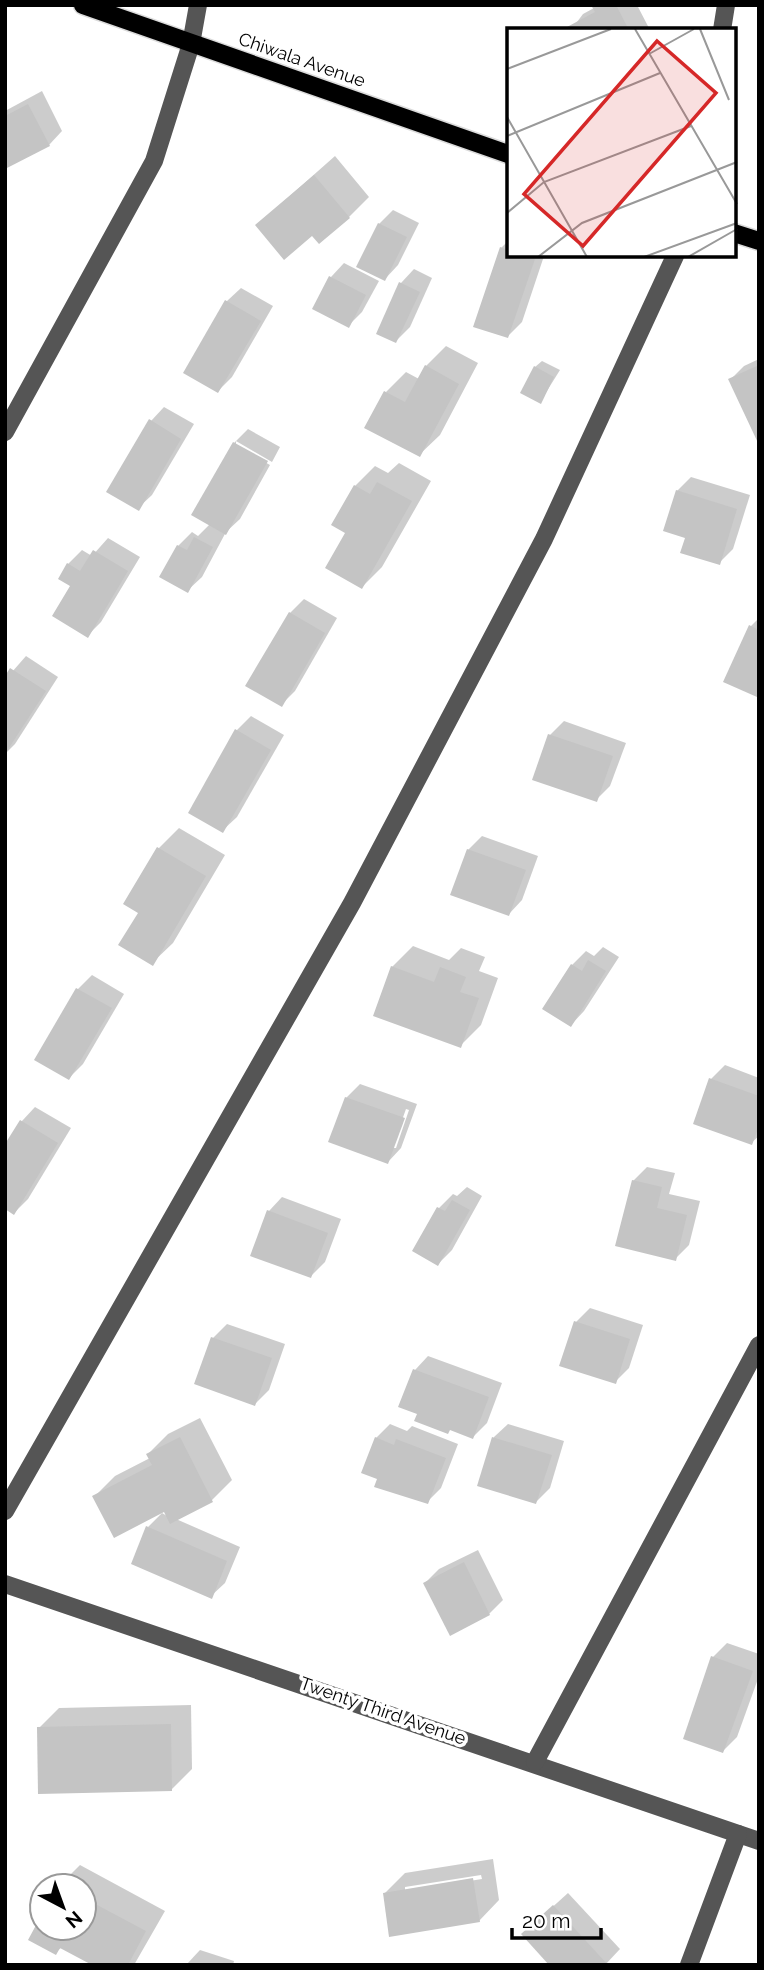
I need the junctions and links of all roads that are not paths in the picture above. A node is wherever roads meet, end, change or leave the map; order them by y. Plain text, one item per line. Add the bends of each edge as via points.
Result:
1 (83, 5) edge
2 (198, 5) edge
3 (726, 5) edge
4 (722, 28) edge
5 (191, 44) junction
6 (507, 153) edge
7 (736, 234) edge
8 (759, 241) edge
9 (675, 257) edge
10 (5, 432) edge
11 (759, 1345) edge
12 (5, 1511) edge
13 (5, 1584) edge
14 (535, 1762) junction
15 (738, 1834) junction
16 (759, 1841) edge
17 (689, 1965) edge

1 - 5 main road, Chiwala Avenue
2 - 5 street
3 - 4 street
5 - 6 main road, Chiwala Avenue
5 - 10 street via 154,161
7 - 8 main road
9 - 12 street via 544,539 358,891
11 - 14 street
13 - 14 street, Twenty Third Avenue
14 - 15 street, Twenty Third Avenue
15 - 16 street, Twenty Third Avenue
15 - 17 street

